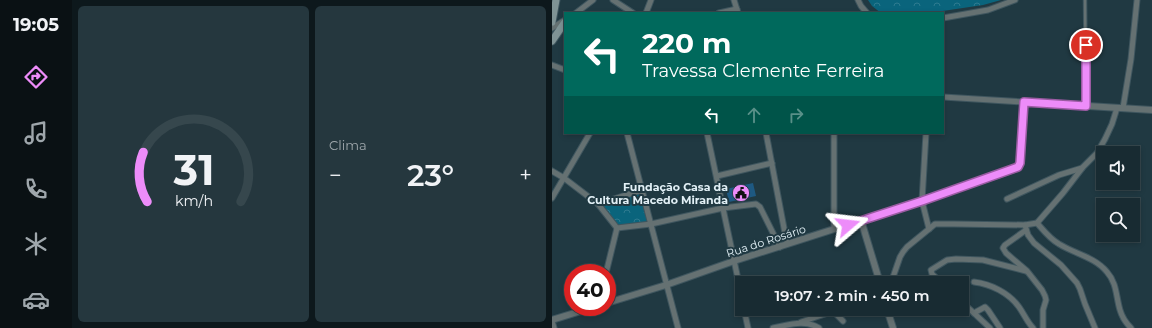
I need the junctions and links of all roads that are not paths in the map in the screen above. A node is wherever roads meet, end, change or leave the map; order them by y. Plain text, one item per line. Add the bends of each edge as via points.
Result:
1 (593, 0) edge
2 (613, 0) edge
3 (651, 0) edge
4 (734, 0) edge
5 (858, 0) edge
6 (1015, 0) edge
7 (1085, 0) edge
8 (1136, 0) edge
9 (554, 2) edge
10 (737, 11) edge
11 (577, 12) edge
12 (631, 12) edge
13 (646, 12) edge
14 (866, 12) edge
15 (944, 18) edge
16 (552, 22) edge
17 (564, 22) edge
18 (564, 23) edge
19 (552, 28) edge
20 (552, 41) edge
21 (552, 65) edge
22 (564, 70) edge
23 (944, 97) edge
24 (1024, 102) junction
25 (1086, 106) junction
26 (1120, 108) junction
27 (1152, 110) edge
28 (589, 134) edge
29 (627, 134) edge
30 (707, 134) edge
31 (766, 134) edge
32 (834, 134) edge
33 (926, 134) edge
34 (772, 162) junction
35 (1083, 168) junction
36 (552, 172) edge
37 (717, 176) junction
38 (564, 178) junction
39 (642, 190) junction
40 (552, 198) edge
41 (1007, 199) dead end
42 (922, 201) junction
43 (598, 204) junction
44 (723, 208) junction
45 (861, 220) junction
46 (1037, 223) junction
47 (651, 224) junction
48 (617, 228) junction
49 (1026, 228) junction
50 (834, 229) junction
51 (928, 229) junction
52 (787, 244) junction
53 (780, 247) junction
54 (734, 261) junction
55 (608, 264) edge
56 (1027, 272) junction
57 (737, 276) edge
58 (878, 276) edge
59 (893, 276) edge
60 (934, 276) edge
61 (974, 282) dead end
62 (666, 285) junction
63 (616, 300) edge
64 (969, 309) edge
65 (974, 314) junction
66 (567, 316) edge
67 (745, 316) edge
68 (889, 316) edge
69 (552, 321) edge
70 (843, 321) dead end
71 (800, 322) junction
72 (554, 328) edge
73 (678, 328) edge
74 (748, 328) edge
75 (773, 328) edge
76 (819, 328) edge
77 (893, 328) edge
78 (990, 328) edge
79 (1000, 328) edge
80 (1033, 328) edge
81 (1043, 328) edge
82 (1095, 328) edge
83 (1131, 328) edge

1 - 11 street
2 - 12 street
3 - 13 street
4 - 10 street
5 - 14 street
6 - 15 street via 988,10
7 - 25 lane
8 - 26 street via 1131,59
9 - 16 main road
17 - 19 street
18 - 20 main road
21 - 22 street
23 - 24 street
24 - 25 street
24 - 42 street, Rua do Rosário via 1019,166
25 - 26 street
26 - 27 street
26 - 35 street via 1106,139
28 - 38 street
29 - 39 street
30 - 37 street
31 - 34 street
32 - 50 street
33 - 42 street
34 - 37 street
34 - 52 street
35 - 41 street via 1059,175
35 - 46 street
36 - 38 street
37 - 44 street
38 - 40 street
38 - 43 street
39 - 43 street
39 - 47 street
42 - 45 street, Rua do Rosário
42 - 51 street
43 - 48 street
44 - 47 street
44 - 53 street via 758,205
44 - 54 street
45 - 50 street, Rua do Rosário
45 - 58 street
46 - 49 street
46 - 83 street via 1051,239 1092,259 1107,271 1113,281 1119,309
47 - 48 street
47 - 62 street
48 - 55 street
49 - 51 street via 938,224
49 - 56 street via 1003,248
49 - 82 street via 1034,243 1061,265 1077,283
50 - 52 street, Rua do Rosário
51 - 59 street via 903,252
52 - 53 street, Rua do Rosário
53 - 54 street, Rua do Rosário
54 - 57 street
54 - 62 street, Rua do Rosário
56 - 60 street via 983,260 956,259 944,261 931,270
56 - 81 street via 1045,296
61 - 80 street via 985,283 1012,300
62 - 63 street, Rua do Rosário
62 - 73 street
64 - 65 street
65 - 78 street
65 - 79 street via 984,308 988,310
66 - 69 street
67 - 74 street
68 - 77 street
69 - 72 street
70 - 71 street via 831,312
71 - 75 street
71 - 76 street

